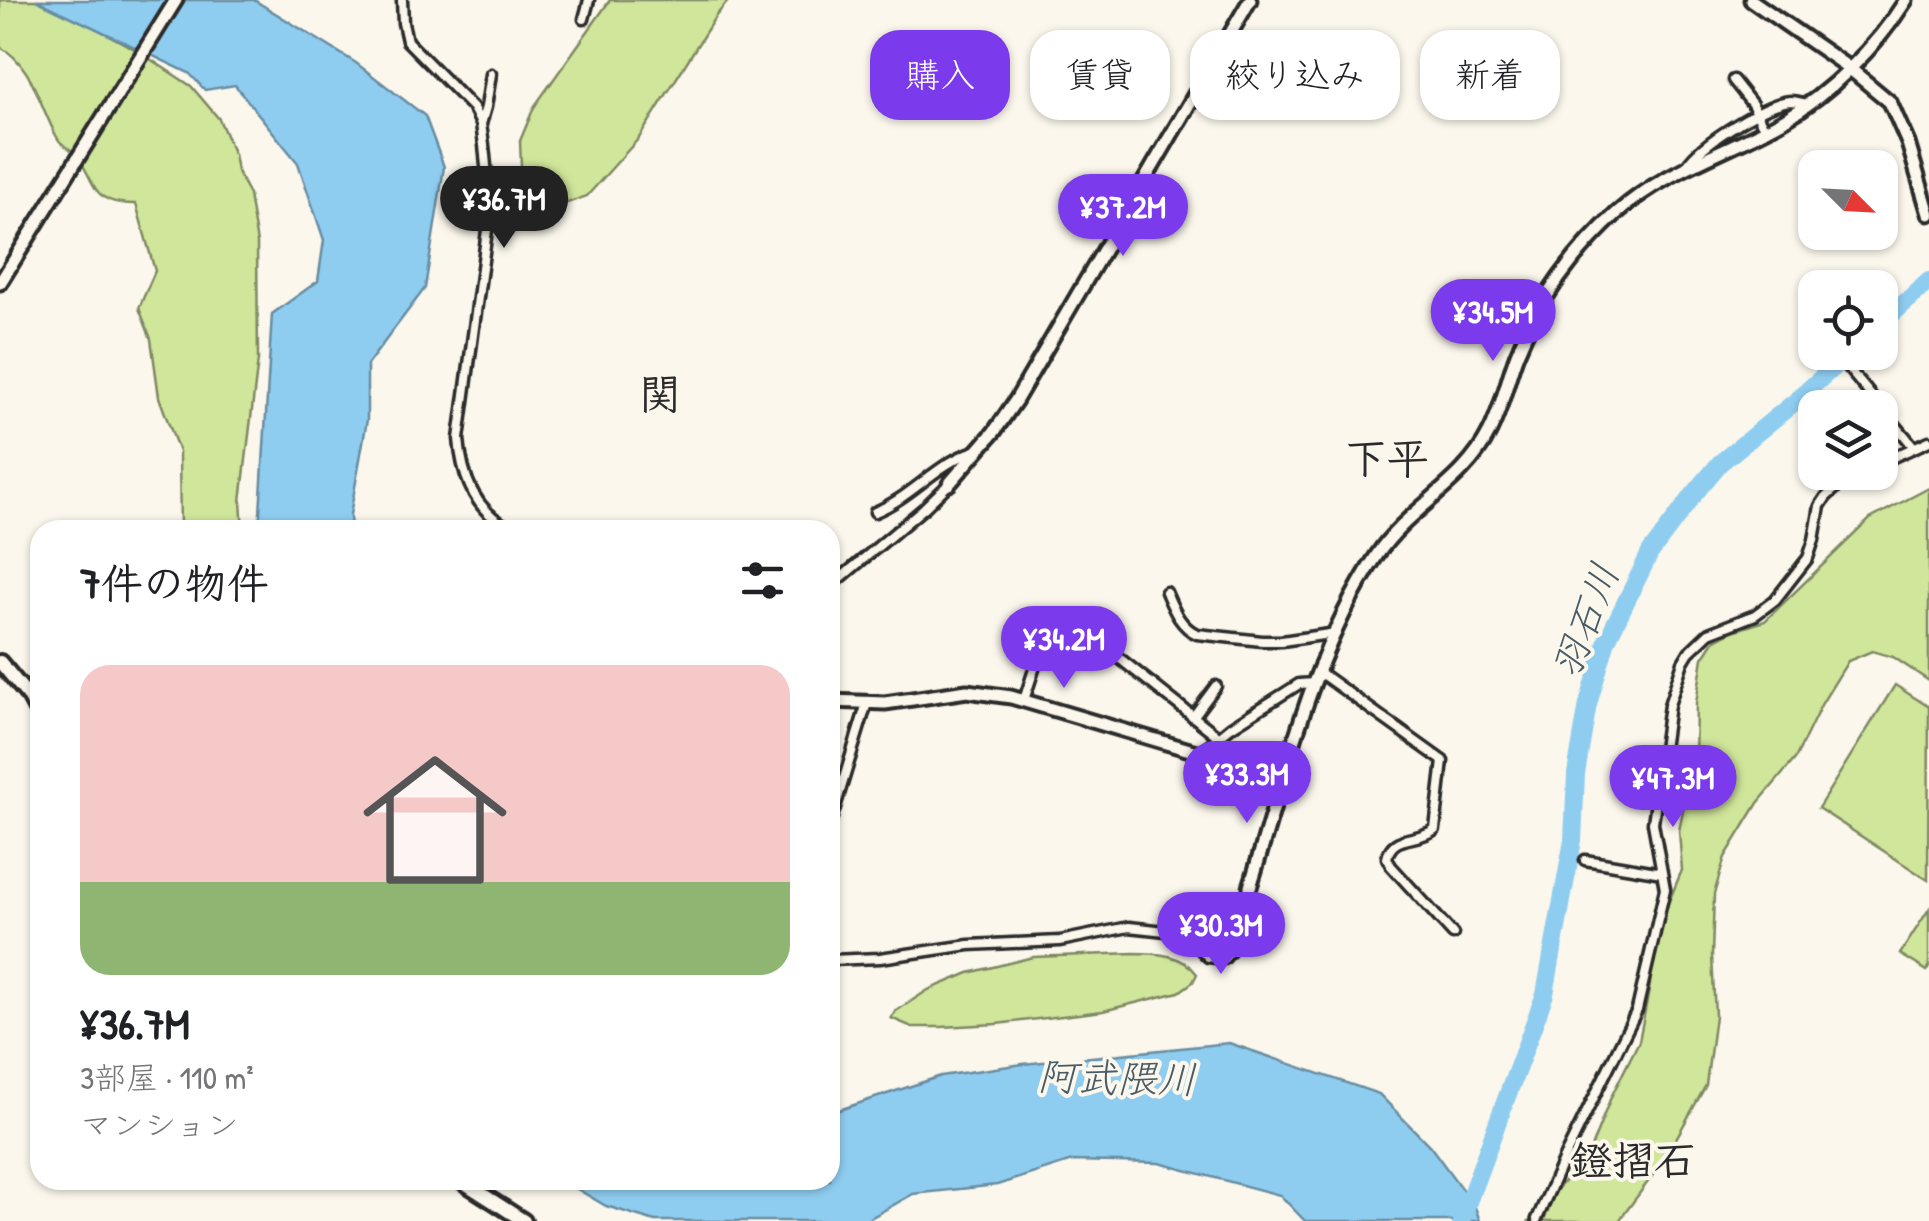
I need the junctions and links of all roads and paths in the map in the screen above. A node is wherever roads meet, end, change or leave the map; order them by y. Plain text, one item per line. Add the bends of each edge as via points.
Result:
1 (176, 0) edge
2 (402, 0) edge
3 (590, 0) edge
4 (1250, 0) edge
5 (1751, 0) edge
6 (1906, 0) edge
7 (584, 20) dead end
8 (1849, 68) junction
9 (491, 74) dead end
10 (1733, 80) dead end
11 (1807, 104) junction
12 (1758, 114) junction
13 (481, 124) junction
14 (1766, 130) junction
15 (1684, 168) junction
16 (1929, 214) edge
17 (0, 283) edge
18 (1850, 370) edge
19 (1929, 440) edge
20 (1914, 447) junction
21 (980, 449) junction
22 (1898, 455) edge
23 (949, 484) joint
24 (1834, 490) edge
25 (875, 512) dead end
26 (497, 520) edge
27 (840, 578) edge
28 (1166, 592) dead end
29 (1336, 633) junction
30 (1024, 634) dead end
31 (1040, 650) dead end
32 (0, 662) edge
33 (1317, 678) junction
34 (1216, 686) dead end
35 (30, 698) edge
36 (1024, 700) junction
37 (840, 701) edge
38 (867, 702) junction
39 (1193, 717) junction
40 (1219, 737) junction
41 (1199, 753) junction
42 (1284, 778) junction
43 (840, 791) edge
44 (1585, 860) dead end
45 (1662, 873) junction
46 (1250, 887) joint
47 (1453, 934) dead end
48 (840, 960) edge
49 (476, 1190) edge
50 (1538, 1219) edge
51 (524, 1221) edge

1 - 17 street
2 - 13 street via 407,41
3 - 7 street
4 - 21 street via 1016,400
5 - 8 street
6 - 8 street
8 - 11 street
8 - 16 street via 1895,110
9 - 13 street
10 - 12 street
11 - 12 street via 1789,101
11 - 14 street
12 - 14 street
12 - 15 street via 1705,145
13 - 26 street via 490,208 459,439 470,489
14 - 15 street
15 - 29 street via 1619,211 1550,291 1517,355 1489,434 1467,466 1383,546
18 - 20 street
19 - 20 street
20 - 22 street
21 - 23 street
21 - 25 street via 958,456
23 - 27 street
24 - 45 street via 1820,506 1808,558 1775,600 1709,633 1684,662 1669,706 1653,823
28 - 29 street via 1183,624 1197,634 1262,641
29 - 33 street
30 - 39 street via 1046,620 1059,623 1110,650
31 - 36 street
32 - 35 main road
33 - 40 street
33 - 42 street
33 - 47 street via 1443,760 1435,829 1394,843 1387,858
34 - 39 street
36 - 38 street via 967,691
36 - 41 street
37 - 38 street
38 - 43 street
39 - 40 street
40 - 41 street
41 - 42 street
42 - 46 street
44 - 45 street
45 - 50 street via 1665,888 1637,1010
46 - 48 street via 1224,959 1208,957 1184,933 1129,927 1060,940
49 - 51 main road

